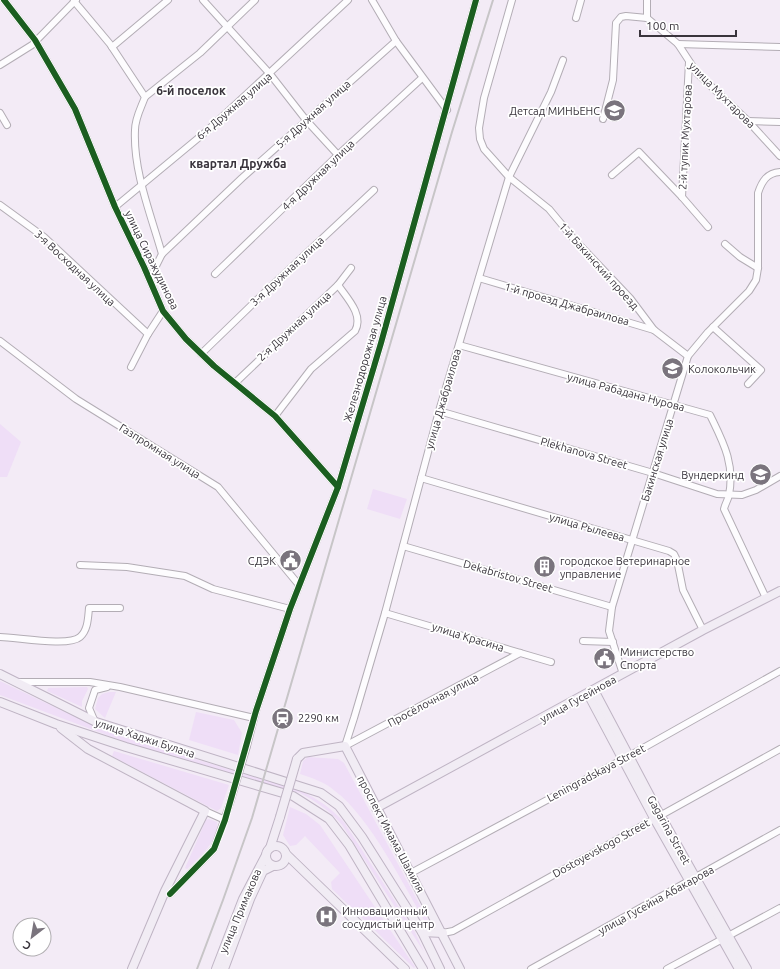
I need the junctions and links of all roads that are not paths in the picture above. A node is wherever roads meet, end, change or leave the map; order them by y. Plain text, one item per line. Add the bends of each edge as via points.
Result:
1 (4, 0) edge
2 (168, 0) edge
3 (203, 0) edge
4 (255, 0) edge
5 (348, 0) edge
6 (372, 0) edge
7 (476, 0) edge
8 (512, 0) edge
9 (581, 0) edge
10 (646, 0) edge
11 (75, 1) edge
12 (576, 18) dead end
13 (647, 18) junction
14 (226, 27) junction
15 (35, 40) junction
16 (396, 41) junction
17 (678, 44) junction
18 (112, 47) junction
19 (780, 47) edge
20 (563, 60) dead end
21 (689, 62) junction
22 (0, 65) edge
23 (270, 74) junction
24 (422, 78) junction
25 (145, 97) junction
26 (447, 110) junction
27 (0, 113) edge
28 (604, 119) dead end
29 (306, 120) junction
30 (748, 121) junction
31 (780, 122) edge
32 (7, 125) dead end
33 (338, 155) junction
34 (780, 156) edge
35 (780, 172) edge
36 (612, 175) dead end
37 (509, 177) junction
38 (142, 185) junction
39 (374, 190) dead end
40 (682, 197) junction
41 (0, 205) edge
42 (115, 207) junction
43 (708, 227) dead end
44 (725, 244) dead end
45 (162, 254) junction
46 (351, 268) dead end
47 (758, 268) junction
48 (216, 274) dead end
49 (150, 278) junction
50 (479, 278) junction
51 (338, 285) junction
52 (163, 310) junction
53 (713, 327) junction
54 (654, 330) junction
55 (148, 334) junction
56 (0, 341) edge
57 (459, 345) junction
58 (202, 354) junction
59 (688, 356) junction
60 (131, 367) dead end
61 (235, 383) junction
62 (748, 384) dead end
63 (674, 405) junction
64 (439, 411) junction
65 (275, 416) junction
66 (653, 473) junction
67 (780, 476) edge
68 (421, 478) junction
69 (338, 487) junction
70 (729, 496) junction
71 (632, 539) junction
72 (403, 546) junction
73 (80, 565) dead end
74 (299, 585) junction
75 (780, 591) edge
76 (766, 598) junction
77 (612, 607) junction
78 (120, 608) dead end
79 (290, 609) junction
80 (385, 613) junction
81 (703, 630) junction
82 (0, 637) edge
83 (583, 641) dead end
84 (613, 642) junction
85 (520, 653) junction
86 (551, 662) dead end
87 (780, 671) edge
88 (0, 674) edge
89 (623, 674) junction
90 (15, 682) junction
91 (120, 687) junction
92 (591, 692) junction
93 (0, 702) edge
94 (254, 718) junction
95 (96, 722) junction
96 (56, 724) junction
97 (92, 736) junction
98 (345, 746) junction
99 (88, 749) junction
100 (780, 749) edge
101 (625, 758) junction
102 (296, 784) joint
103 (376, 808) junction
104 (205, 811) junction
105 (657, 817) junction
106 (225, 820) junction
107 (277, 828) junction
108 (780, 830) edge
109 (268, 851) junction
110 (284, 851) junction
111 (283, 864) junction
112 (273, 866) junction
113 (303, 870) junction
114 (411, 873) junction
115 (693, 880) junction
116 (167, 892) junction
117 (780, 908) edge
118 (422, 932) junction
119 (443, 933) junction
120 (726, 938) junction
121 (132, 969) edge
122 (136, 969) edge
123 (216, 969) edge
124 (224, 969) edge
125 (405, 969) edge
126 (423, 969) edge
127 (440, 969) edge
128 (460, 969) edge
129 (531, 969) edge
130 (667, 969) edge
131 (739, 969) edge
132 (747, 969) edge

1 - 15 street, улица Сиражудинова
2 - 18 street
3 - 14 street
4 - 14 street
5 - 23 street, 6-я Дружная улица
6 - 16 street
7 - 26 street, Железнодорожная улица
8 - 37 street, 1-й Бакинский проезд via 484,98 479,128 484,149
9 - 12 street
10 - 13 street
11 - 15 street
11 - 18 street
13 - 17 street, улица Мухтарова
13 - 28 street via 626,16 616,23 612,88
14 - 23 street
14 - 25 street via 200,53
15 - 22 street via 32,45
15 - 42 street, улица Сиражудинова via 75,109
16 - 24 street
16 - 29 street, 5-я Дружная улица
17 - 19 street
17 - 21 street, улица Мухтарова
18 - 25 street
20 - 37 street, улица Джабраилова via 551,92
21 - 30 street, улица Мухтарова via 697,73
21 - 40 street, 2-й тупик Мухтарова
23 - 29 street
23 - 38 street, 6-я Дружная улица
24 - 26 street
24 - 33 street, 4-я Дружная улица
25 - 38 street via 135,130
26 - 69 street, Железнодорожная улица
27 - 32 street
29 - 33 street
29 - 45 street, 5-я Дружная улица
30 - 31 street
30 - 34 street, улица Мухтарова
33 - 48 street, 4-я Дружная улица
35 - 47 street, Бакинская улица via 768,176 761,183 758,193
36 - 40 street via 639,152
37 - 50 street, улица Джабраилова
37 - 54 street, 1-й Бакинский проезд via 549,209 572,238 630,298
38 - 42 street, 6-я Дружная улица
38 - 45 street
39 - 58 street, 3-я Дружная улица
40 - 43 street, 2-й тупик Мухтарова
41 - 55 street, 3-я Восходная улица via 44,237
42 - 49 street, улица Сиражудинова
44 - 47 street
45 - 49 street, 5-я Дружная улица
46 - 51 street, 2-я Дружная улица
47 - 53 street, Бакинская улица via 756,280 749,291
49 - 52 street, улица Сиражудинова
50 - 54 street, 1-й проезд Джабраилова
50 - 57 street, улица Джабраилова
51 - 61 street, 2-я Дружная улица
51 - 65 street via 359,318 356,331 311,369
52 - 55 street
52 - 58 street, улица Сиражудинова via 186,339
53 - 59 street, Бакинская улица
53 - 62 street via 761,370
54 - 59 street, 1-й Бакинский проезд
55 - 60 street
56 - 74 street, Газпромная улица via 76,399 218,487
57 - 63 street, улица Рабадана Нурова
57 - 64 street, улица Джабраилова
58 - 61 street, улица Сиражудинова
59 - 63 street, Бакинская улица
61 - 65 street, улица Сиражудинова
63 - 66 street, Бакинская улица
63 - 70 street, улица Рабадана Нурова via 710,415 730,460
64 - 66 street, Plekhanova Street
64 - 68 street, улица Джабраилова
65 - 69 street, улица Сиражудинова
66 - 70 street, Plekhanova Street
66 - 71 street, Бакинская улица
67 - 70 street, Plekhanova Street via 756,490
68 - 71 street, улица Рылеева
68 - 72 street, улица Джабраилова
69 - 74 street, Железнодорожная улица
70 - 76 street via 724,510
71 - 77 street, Бакинская улица
71 - 81 street, улица Рылеева via 674,554 684,590
72 - 77 street, Dekabristov Street
72 - 80 street, улица Джабраилова
73 - 79 street via 127,567 185,576 213,589
74 - 79 street, Железнодорожная улица
75 - 76 main road, улица Гусейнова
76 - 81 main road, улица Гусейнова
77 - 84 street, Бакинская улица via 609,631
78 - 82 street via 89,608 86,627 76,640 62,642
79 - 94 street, Железнодорожная улица
80 - 85 street, улица Красина
80 - 98 street, улица Джабраилова
81 - 89 main road, улица Гусейнова
83 - 84 street
84 - 89 street, Бакинская улица
85 - 86 street, улица Красина
85 - 98 street, Просёлочная улица
87 - 101 street, Leningradskaya Street
88 - 90 main road, улица Хаджи Булача
89 - 92 main road, улица Гусейнова
90 - 91 street via 90,682
90 - 95 main road, улица Хаджи Булача
91 - 94 street
91 - 95 street via 110,686 96,690 89,708
92 - 101 main road, Gagarina Street
92 - 103 main road, улица Гусейнова
93 - 96 main road, улица Хаджи Булача
94 - 106 street, Железнодорожная улица, bridge
95 - 102 main road, улица Хаджи Булача
96 - 97 main road, улица Хаджи Булача
96 - 99 main road
97 - 99 main road
97 - 126 main road, улица Хаджи Булача via 293,796 329,819 349,845
98 - 103 main road, проспект Имама Шамиля
98 - 107 main road, bridge via 303,753 297,760
99 - 104 main road
100 - 105 street, Dostoyevskogo Street
101 - 105 main road, Gagarina Street
101 - 114 street, Leningradskaya Street
102 - 118 main road, проспект Имама Шамиля via 321,793 339,806 362,837
103 - 114 main road, проспект Имама Шамиля
104 - 106 street
104 - 116 main road
105 - 115 main road, Gagarina Street
105 - 119 street, Dostoyevskogo Street via 453,931
106 - 116 street, Железнодорожная улица via 214,849
107 - 109 main road
107 - 110 main road
108 - 115 street, улица Гусейна Абакарова
109 - 110 main road via 274,846
109 - 112 main road via 268,863
109 - 123 main road, улица Примакова via 243,899
110 - 111 main road
110 - 113 main road
111 - 112 main road
111 - 113 main road
112 - 124 main road, улица Примакова via 263,871
113 - 125 main road
114 - 119 main road, проспект Имама Шамиля
115 - 120 main road, Gagarina Street
115 - 129 street, улица Гусейна Абакарова
116 - 121 main road
116 - 122 main road
117 - 120 street
118 - 119 main road
118 - 127 main road, проспект Имама Шамиля
119 - 128 main road, проспект Имама Шамиля
120 - 130 street
120 - 131 main road, Gagarina Street
120 - 132 main road, Gagarina Street

